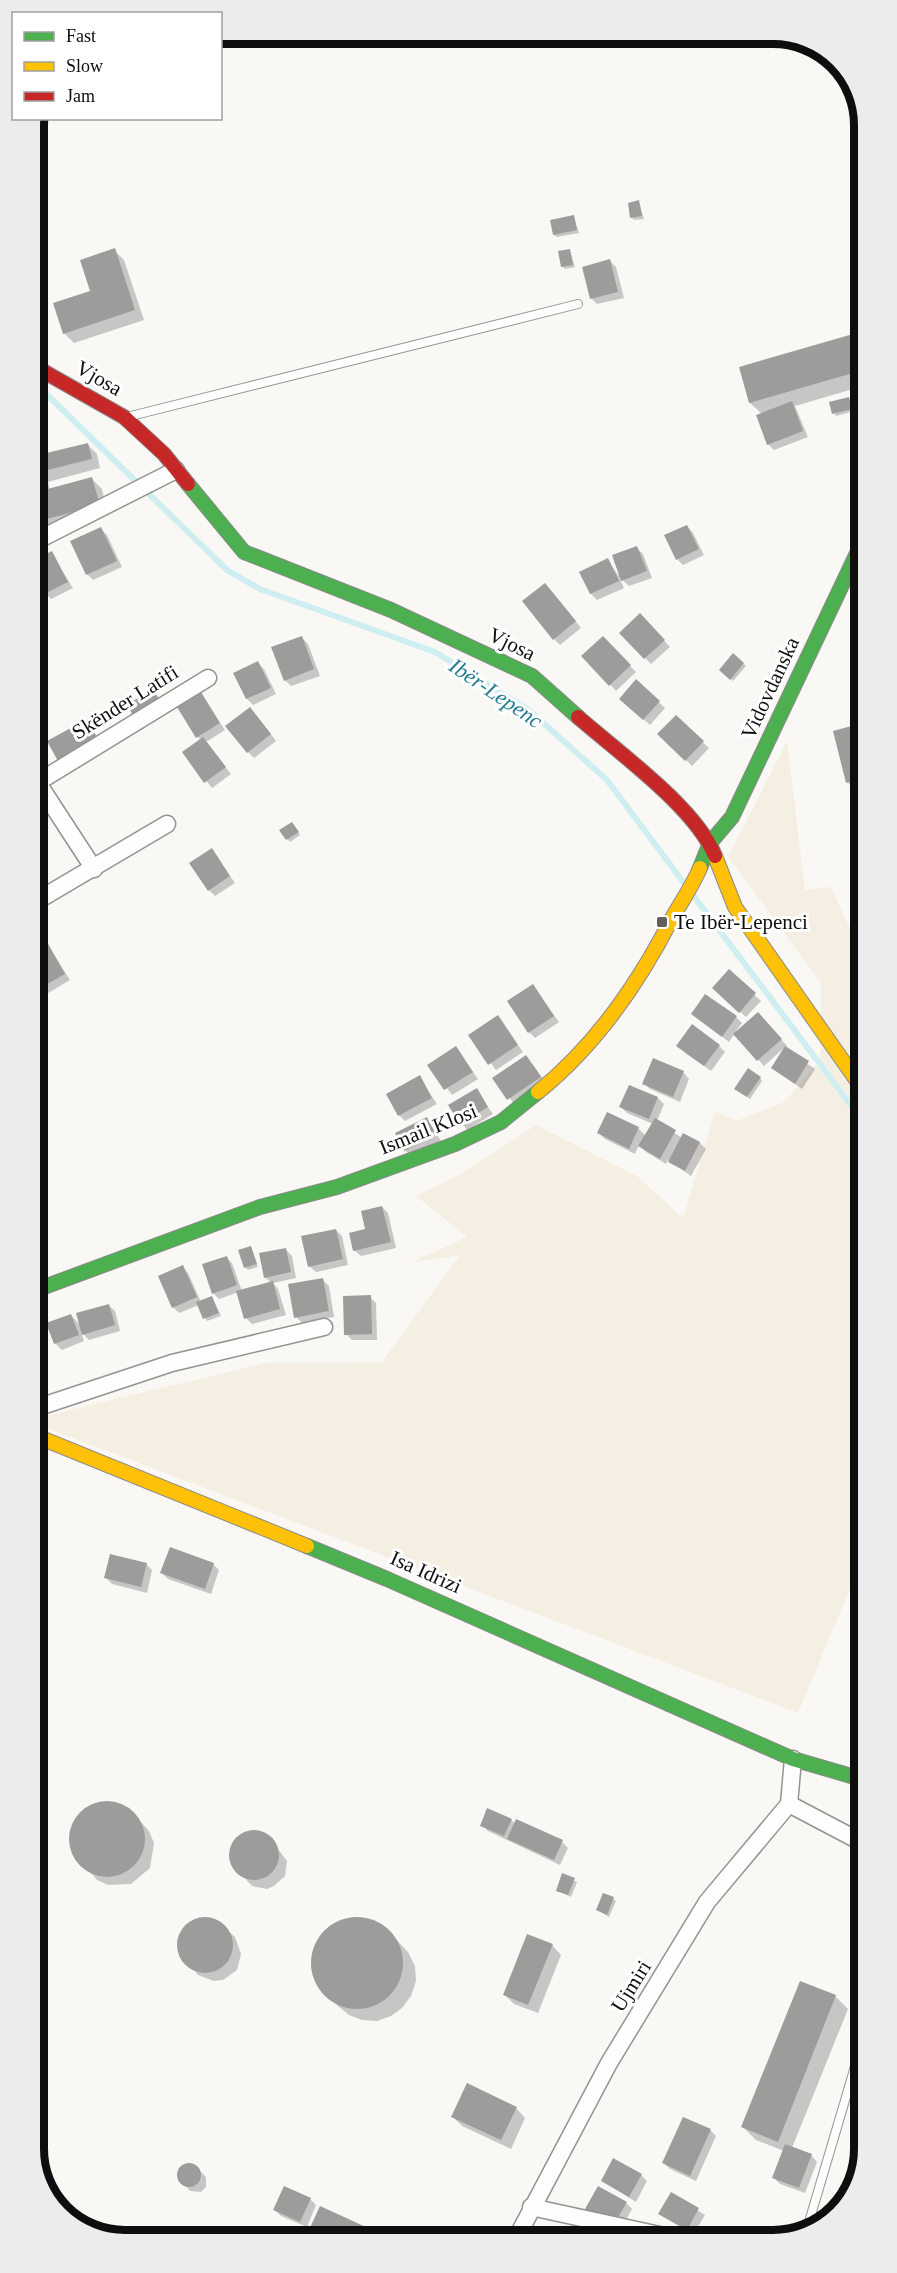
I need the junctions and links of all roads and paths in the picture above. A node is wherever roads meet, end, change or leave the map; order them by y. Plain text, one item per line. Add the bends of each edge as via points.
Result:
1 (578, 304) dead end
2 (44, 372) edge
3 (124, 417) junction
4 (176, 470) junction
5 (44, 537) edge
6 (854, 560) edge
7 (208, 678) dead end
8 (44, 779) edge
9 (44, 796) edge
10 (167, 824) dead end
11 (710, 843) junction
12 (94, 869) junction
13 (44, 897) edge
14 (854, 1077) edge
15 (44, 1287) edge
16 (324, 1327) dead end
17 (44, 1405) edge
18 (44, 1439) edge
19 (793, 1759) junction
20 (854, 1777) edge
21 (789, 1804) junction
22 (854, 1838) edge
23 (854, 2070) edge
24 (531, 2207) junction
25 (810, 2220) edge
26 (520, 2230) edge
27 (632, 2230) edge

1 - 3 lane
2 - 3 street, Vjosa
3 - 4 street, Vjosa
4 - 5 street
4 - 11 street, Vjosa via 243,552 392,610 532,676 681,808
6 - 11 street, Vidovdanska via 737,807
7 - 8 street, Skënder Latifi
9 - 12 street
10 - 12 street
11 - 14 street, Vjosa via 735,907
11 - 15 street, Ismail Klosi via 690,891 657,950 593,1038 565,1070 501,1122 455,1144 337,1187 248,1211
12 - 13 street
16 - 17 street via 172,1363
18 - 19 street, Isa Idrizi via 387,1579
19 - 20 street
19 - 21 street
21 - 22 street
21 - 24 street, Ujmiri via 707,1902 609,2063
23 - 25 lane
24 - 26 street, Ujmiri
24 - 27 street

